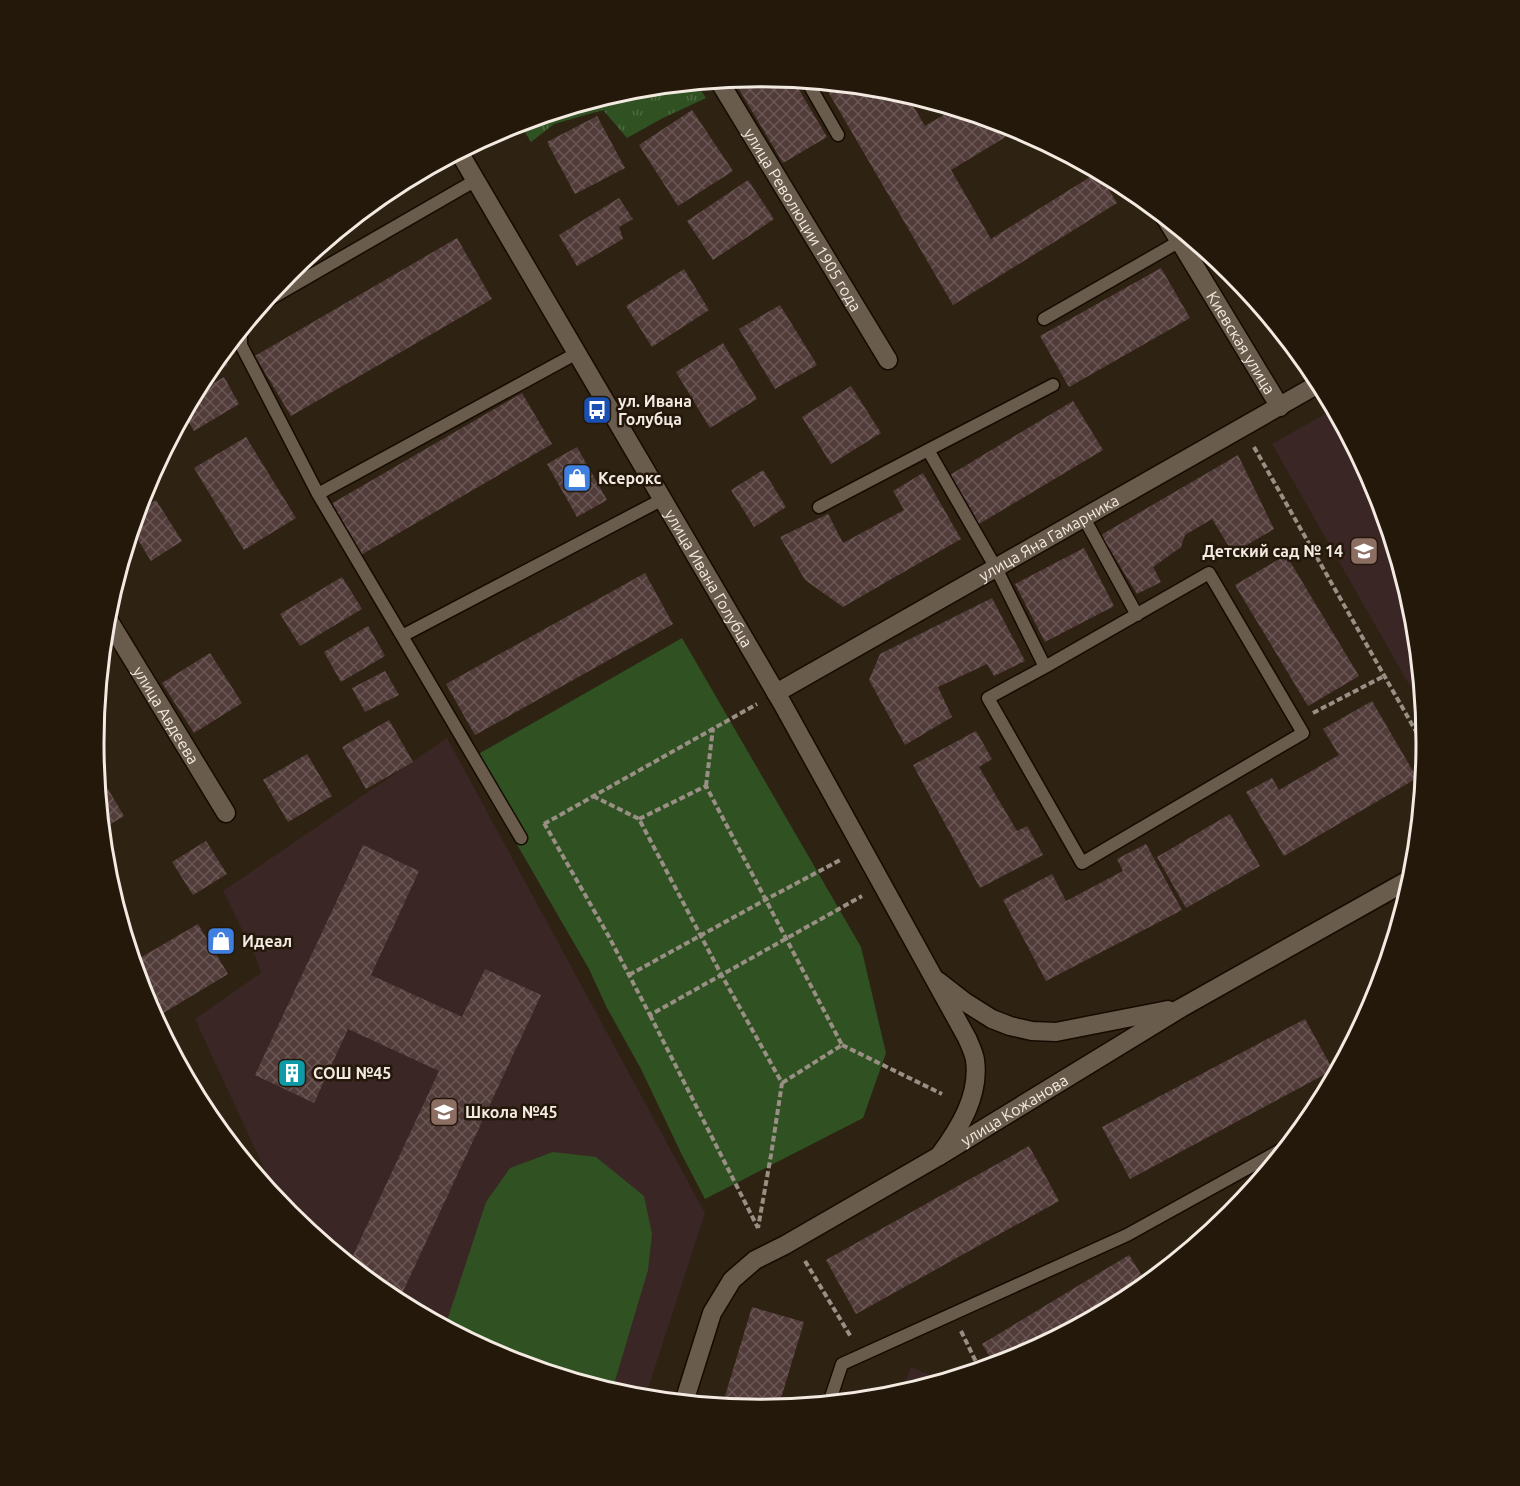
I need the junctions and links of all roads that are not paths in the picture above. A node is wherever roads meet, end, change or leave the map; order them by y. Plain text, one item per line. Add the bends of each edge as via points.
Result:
1 (723, 88) edge
2 (812, 89) edge
3 (838, 135) dead end
4 (463, 159) edge
5 (476, 180) junction
6 (1177, 238) edge
7 (1180, 242) junction
8 (286, 290) edge
9 (1044, 319) dead end
10 (241, 343) edge
11 (577, 353) junction
12 (888, 360) dead end
13 (1053, 385) dead end
14 (1311, 388) edge
15 (1280, 407) junction
16 (928, 450) junction
17 (318, 494) junction
18 (663, 499) junction
19 (819, 507) dead end
20 (1084, 518) junction
21 (996, 568) junction
22 (1137, 615) junction
23 (115, 630) edge
24 (402, 636) junction
25 (1045, 667) junction
26 (776, 693) junction
27 (226, 813) dead end
28 (521, 838) road end
29 (1400, 885) edge
30 (932, 977) junction
31 (1181, 1008) junction
32 (939, 1155) junction
33 (1267, 1158) edge
34 (686, 1394) edge
35 (832, 1395) edge

1 - 12 street, улица Революции 1905 года
2 - 3 lane
4 - 5 street, улица Ивана Голубца
5 - 8 lane
5 - 11 street, улица Ивана Голубца
6 - 7 street, Киевская улица
7 - 9 lane
7 - 15 street, Киевская улица
10 - 17 lane
11 - 17 lane
11 - 18 street, улица Ивана Голубца
13 - 16 lane
14 - 15 street, улица Яна Гамарника
15 - 20 street, улица Яна Гамарника
16 - 19 lane
16 - 21 lane
17 - 24 lane
18 - 24 lane
18 - 26 street, улица Ивана Голубца
20 - 21 street, улица Яна Гамарника
20 - 22 lane
21 - 25 lane
21 - 26 street, улица Яна Гамарника
22 - 25 lane
22 - 25 lane via 1209,573 1303,733 1082,863 988,698
23 - 27 street, улица Авдеева
24 - 28 lane
26 - 30 street, улица Ивана Голубца
29 - 31 street, улица Кожанова
30 - 31 street via 992,1019 1032,1030 1056,1032
30 - 32 street, улица Ивана Голубца via 967,1038 975,1061 971,1099 960,1125
31 - 32 street, улица Кожанова
32 - 34 street, улица Кожанова via 755,1260 732,1280 712,1313
33 - 35 lane via 1127,1235 842,1364

